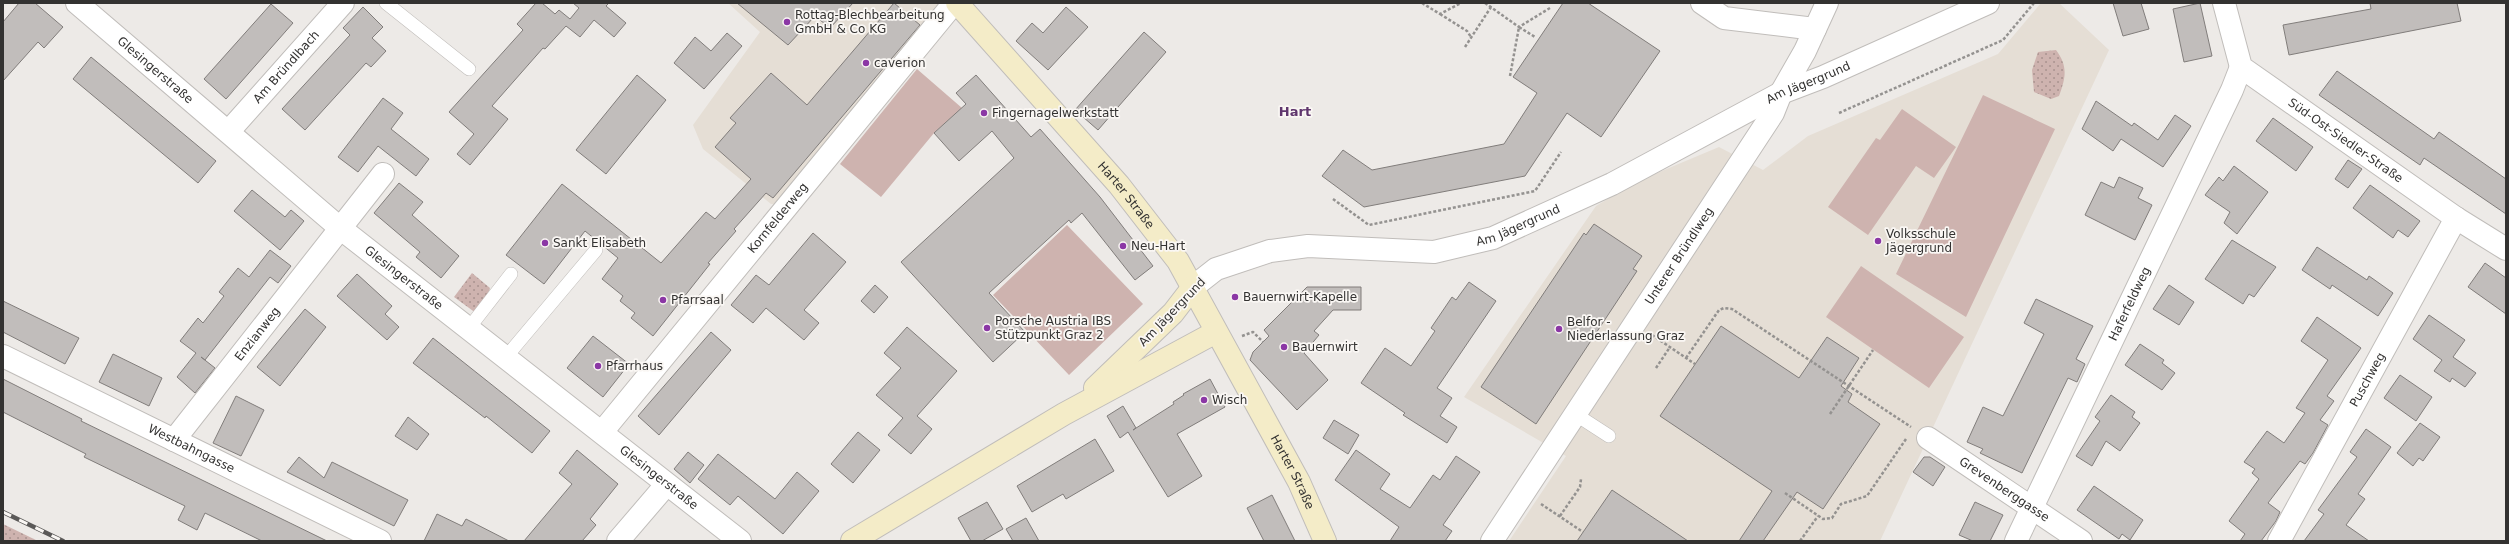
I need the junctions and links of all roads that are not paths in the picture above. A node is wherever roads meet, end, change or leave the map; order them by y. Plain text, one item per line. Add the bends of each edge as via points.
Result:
1 (77, 3) edge
2 (343, 3) edge
3 (386, 3) edge
4 (954, 3) edge
5 (957, 3) edge
6 (1702, 3) edge
7 (1827, 3) edge
8 (1988, 3) edge
9 (2224, 3) edge
10 (1815, 29) junction
11 (2241, 66) junction
12 (469, 69) dead end
13 (1781, 93) junction
14 (229, 131) junction
15 (383, 174) dead end
16 (2456, 218) junction
17 (340, 228) junction
18 (2506, 249) edge
19 (596, 250) dead end
20 (511, 274) dead end
21 (1193, 287) junction
22 (469, 328) junction
23 (1216, 332) junction
24 (3, 356) edge
25 (506, 357) junction
26 (1064, 414) junction
27 (1575, 414) junction
28 (602, 432) junction
29 (1610, 436) dead end
30 (1928, 438) dead end
31 (174, 440) junction
32 (666, 485) junction
33 (2032, 508) junction
34 (380, 541) edge
35 (618, 541) edge
36 (740, 541) edge
37 (852, 541) edge
38 (1325, 541) edge
39 (1492, 541) edge
40 (2016, 541) edge
41 (2080, 541) edge
42 (2279, 541) edge

1 - 14 street, Glesingerstraße
2 - 14 street, Am Bründlbach
3 - 12 lane
4 - 28 street, Kornfelderweg
5 - 21 main road, Harter Straße via 1118,185 1178,261
6 - 10 street via 1724,18
7 - 10 street, Unterer Bründlweg
8 - 13 street, Am Jägergrund via 1823,77
9 - 11 street
10 - 13 street, Unterer Bründlweg
11 - 16 street, Süd-Ost-Siedler-Straße
11 - 33 street, Haferfeldweg
13 - 21 street, Am Jägergrund via 1612,184 1494,238 1434,252 1308,246 1270,251 1216,269
13 - 27 street, Unterer Bründlweg via 1773,113
14 - 17 street, Glesingerstraße
15 - 17 street, Enzianweg
16 - 18 street, Süd-Ost-Siedler-Straße
16 - 42 street, Puschweg
17 - 22 street, Glesingerstraße
17 - 31 street, Enzianweg
19 - 25 lane
20 - 22 lane
21 - 23 main road, Harter Straße
21 - 26 main road, Am Jägergrund via 1173,314 1100,385
22 - 25 street, Glesingerstraße
23 - 26 main road, Am Jägergrund
23 - 38 main road, Harter Straße via 1299,482
24 - 31 street, Westbahngasse
25 - 28 street, Glesingerstraße
26 - 37 main road, Am Jägergrund
27 - 29 lane
27 - 39 street, Unterer Bründlweg
28 - 32 street, Glesingerstraße
30 - 33 street, Grevenberggasse
31 - 34 street, Westbahngasse
32 - 35 street
32 - 36 street, Glesingerstraße
33 - 40 street, Haferfeldweg
33 - 41 street, Grevenberggasse

